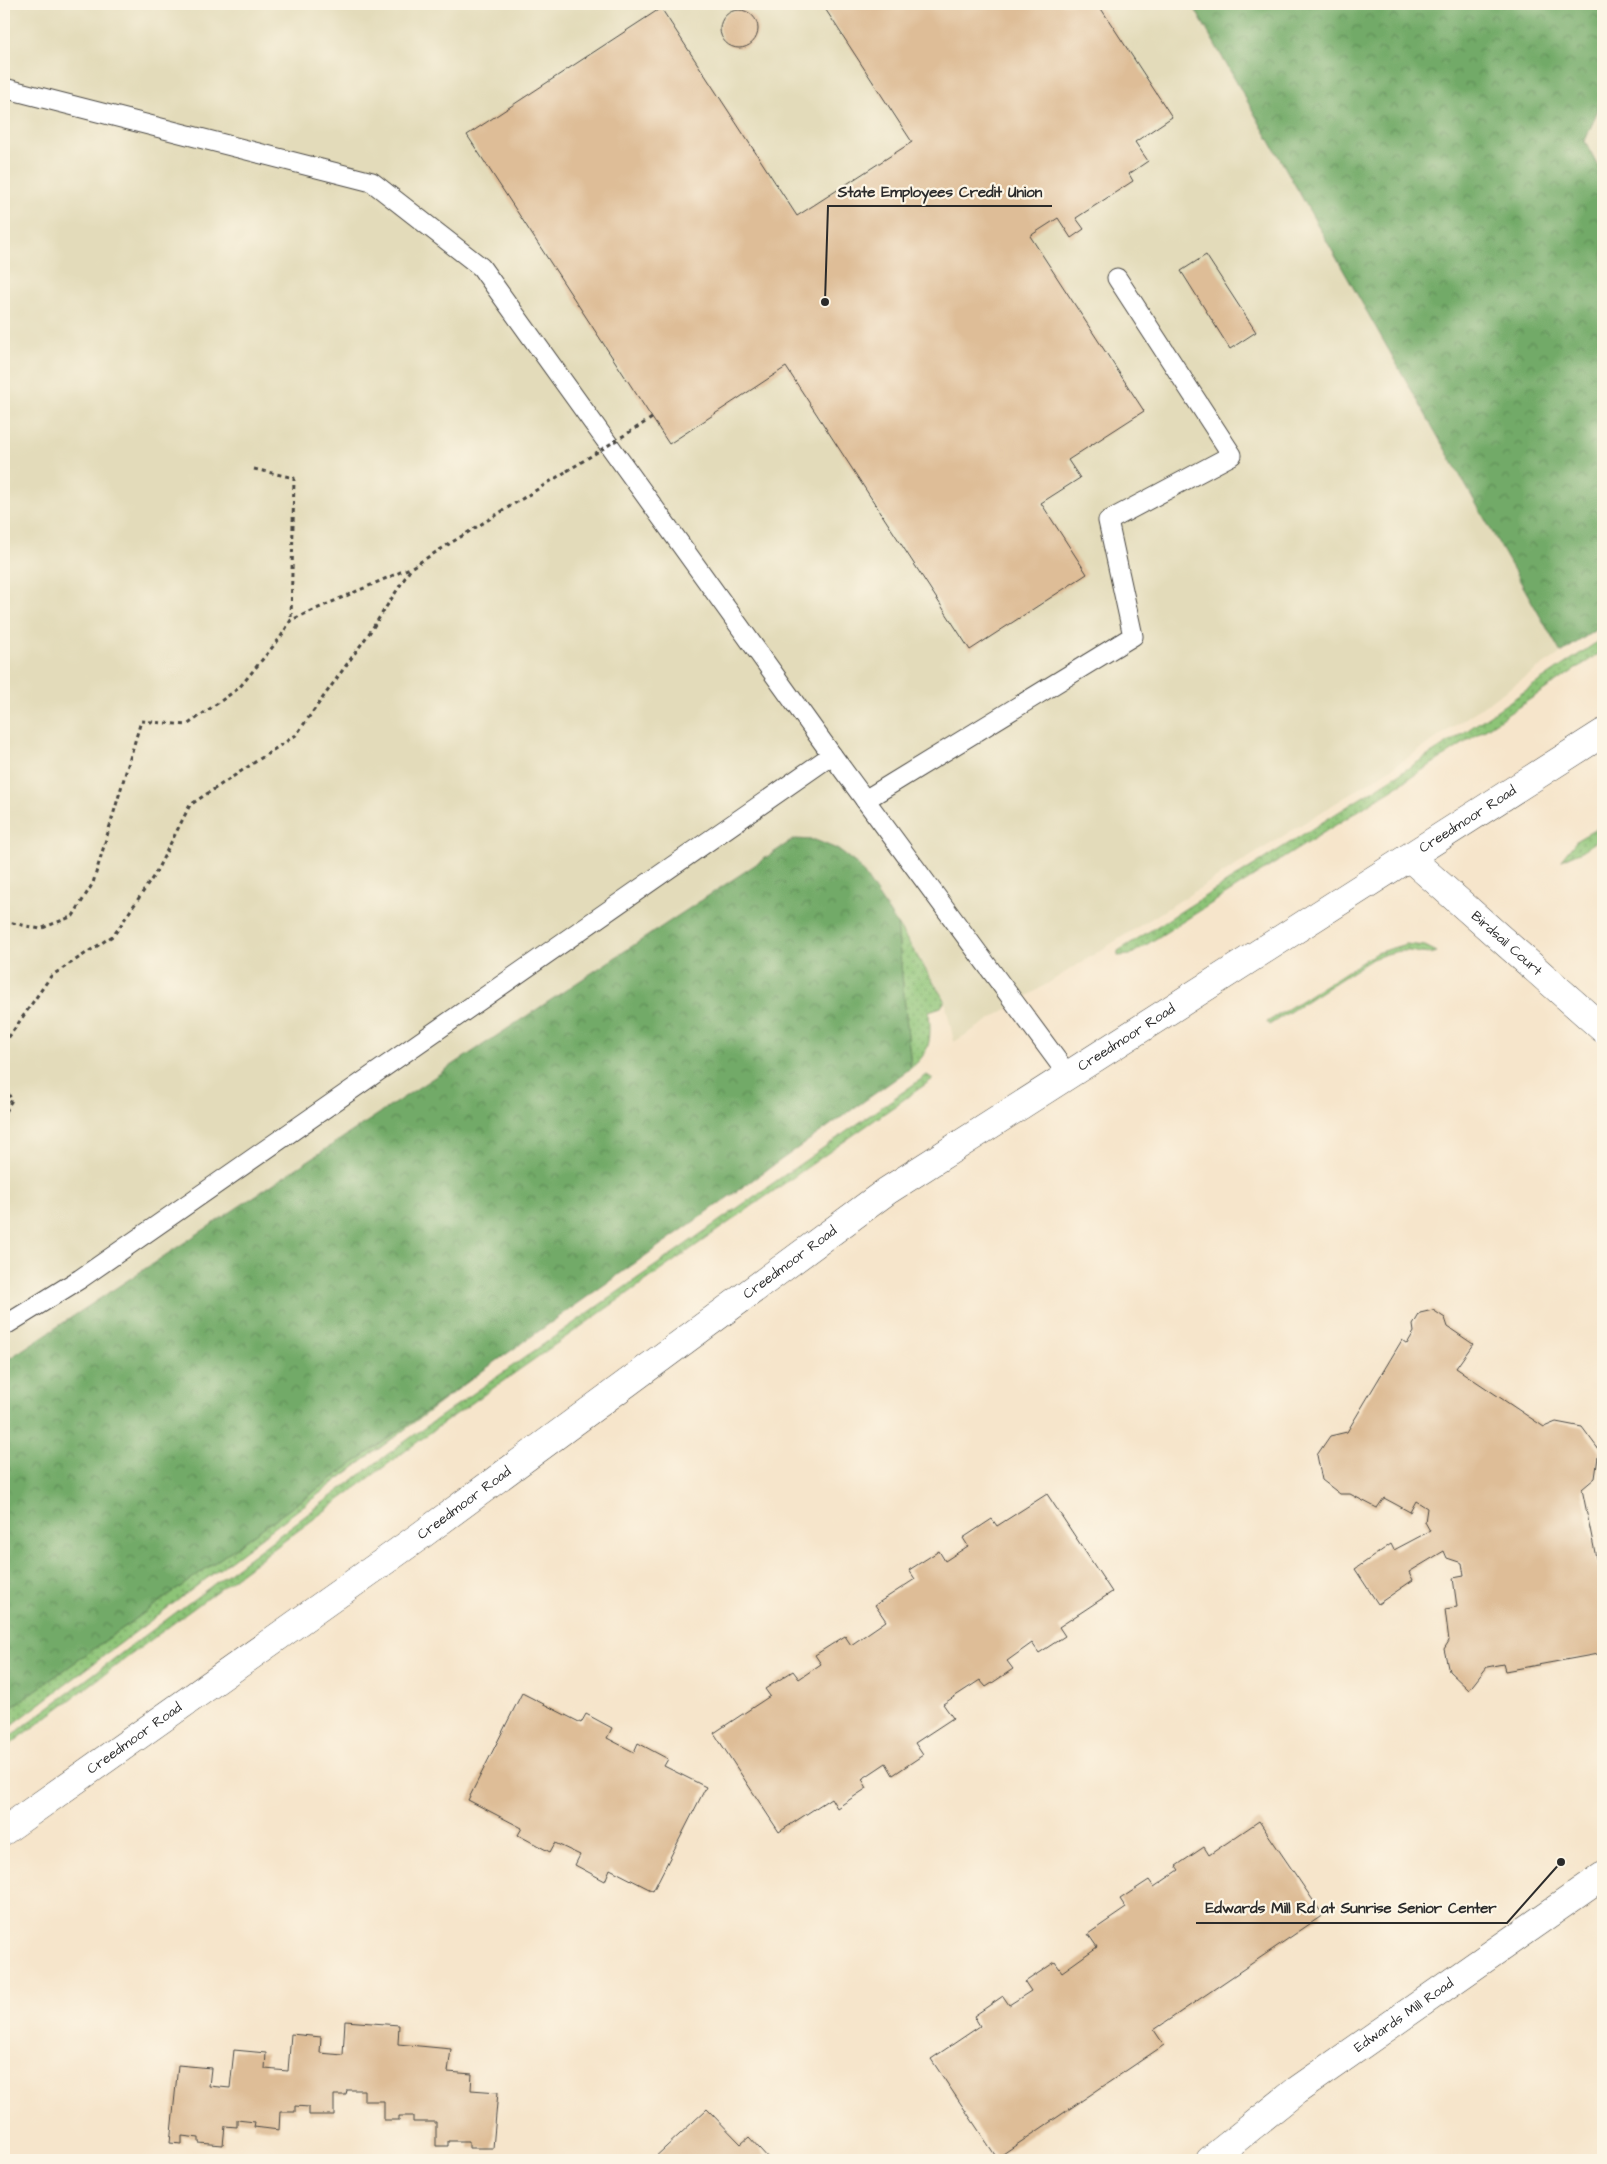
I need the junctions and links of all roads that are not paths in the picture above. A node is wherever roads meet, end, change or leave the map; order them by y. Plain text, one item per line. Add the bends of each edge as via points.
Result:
1 (4, 88) edge
2 (1117, 278) dead end
3 (1603, 733) edge
4 (832, 755) junction
5 (865, 800) junction
6 (1410, 858) junction
7 (1603, 1029) edge
8 (1068, 1075) junction
9 (4, 1326) edge
10 (4, 1831) edge
11 (1603, 1876) edge
12 (1210, 2160) edge

1 - 4 lane via 372,182 481,267
2 - 5 lane via 1232,455 1108,521 1133,636
3 - 6 main road, Creedmoor Road
4 - 5 lane
4 - 9 lane via 80,1279
5 - 8 lane
6 - 7 main road, Birdsail Court
6 - 8 main road, Creedmoor Road
8 - 10 main road, Creedmoor Road via 887,1191 420,1536
11 - 12 main road, Edwards Mill Road via 1296,2091

